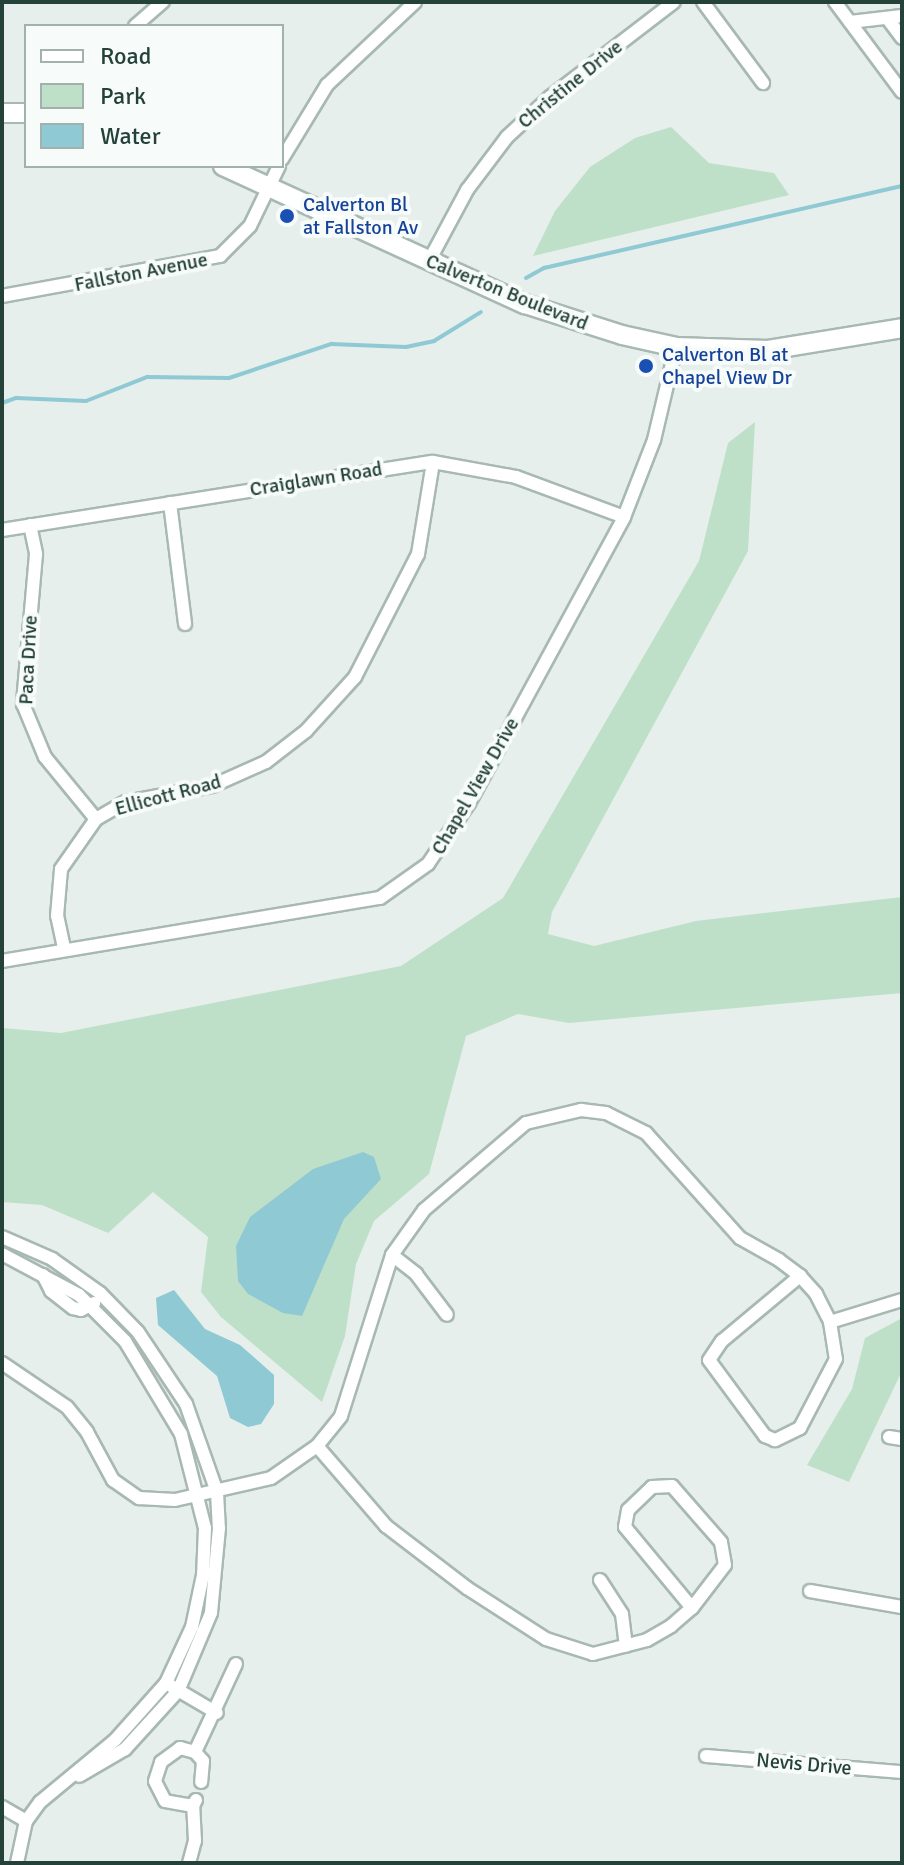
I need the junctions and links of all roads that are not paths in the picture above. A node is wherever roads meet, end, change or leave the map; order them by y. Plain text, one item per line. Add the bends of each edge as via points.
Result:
1 (163, 2) edge
2 (415, 2) edge
3 (674, 2) edge
4 (703, 2) edge
5 (835, 2) edge
6 (902, 16) edge
7 (887, 18) junction
8 (850, 22) junction
9 (137, 24) edge
10 (902, 38) edge
11 (763, 83) dead end
12 (902, 92) edge
13 (2, 113) edge
14 (24, 113) edge
15 (284, 156) edge
16 (227, 168) edge
17 (278, 168) edge
18 (269, 187) junction
19 (429, 261) junction
20 (2, 296) edge
21 (902, 328) edge
22 (676, 347) junction
23 (433, 462) junction
24 (170, 503) junction
25 (624, 517) junction
26 (30, 525) junction
27 (2, 530) edge
28 (185, 624) dead end
29 (96, 819) junction
30 (64, 948) junction
31 (2, 961) edge
32 (2, 1237) edge
33 (2, 1254) edge
34 (392, 1255) junction
35 (52, 1259) junction
36 (43, 1275) junction
37 (800, 1276) junction
38 (100, 1293) junction
39 (902, 1300) edge
40 (91, 1306) junction
41 (447, 1315) dead end
42 (830, 1322) junction
43 (2, 1363) edge
44 (317, 1446) junction
45 (217, 1492) junction
46 (201, 1496) junction
47 (600, 1580) dead end
48 (810, 1591) dead end
49 (902, 1607) edge
50 (692, 1608) junction
51 (626, 1646) junction
52 (236, 1664) dead end
53 (166, 1683) junction
54 (178, 1691) junction
55 (217, 1713) junction
56 (195, 1752) junction
57 (706, 1756) dead end
58 (902, 1772) edge
59 (201, 1782) dead end
60 (54, 1787) junction
61 (2, 1807) edge
62 (26, 1821) junction
63 (17, 1863) edge
64 (189, 1863) edge

1 - 9 street
2 - 15 street via 327,85
3 - 19 street, Christine Drive via 550,97 507,137 467,190
4 - 11 street
5 - 8 street
6 - 7 street
7 - 8 street
7 - 10 street
8 - 12 street
13 - 14 street
16 - 18 street, Calverton Boulevard
17 - 18 street, Fallston Avenue
18 - 19 street, Calverton Boulevard
18 - 20 street, Fallston Avenue via 242,237 220,256
19 - 22 street, Calverton Boulevard via 552,315
21 - 22 street, Calverton Boulevard via 768,350
22 - 25 street, Chapel View Drive via 654,440
23 - 24 street, Craiglawn Road
23 - 25 street, Craiglawn Road via 516,477
23 - 29 street, Ellicott Road via 418,554 372,648 332,705 288,748 240,775 212,786 126,802
24 - 26 street, Craiglawn Road
24 - 28 street
25 - 30 street, Chapel View Drive via 439,853 402,886 365,901
26 - 27 street, Craiglawn Road
26 - 29 street, Paca Drive via 36,554 23,704 51,768
29 - 30 street, Ellicott Road via 61,869 57,916
30 - 31 street, Chapel View Drive
32 - 35 street
33 - 36 street
34 - 37 street via 443,1191 509,1135 543,1117 581,1110 606,1113 646,1133 740,1238
34 - 41 street via 416,1274
34 - 44 street via 353,1387 341,1416
35 - 36 street
35 - 38 street
36 - 40 street via 51,1291 73,1308
37 - 42 street
37 - 42 street via 722,1341 709,1360 765,1436 785,1440 800,1428 836,1359
38 - 40 street
38 - 45 street via 167,1368 186,1404
39 - 42 street
40 - 46 street via 154,1382 181,1434
43 - 46 street via 70,1411 113,1480 126,1491 154,1499
44 - 45 street via 271,1478
44 - 51 street via 386,1526 519,1623 546,1639 593,1654
45 - 46 street
45 - 54 street via 211,1613
46 - 53 street via 203,1575 192,1627
47 - 51 street via 622,1614
48 - 49 street
50 - 50 street via 725,1565 726,1556 721,1542 679,1492 672,1486 652,1487 628,1510 625,1527
50 - 51 street via 647,1640
52 - 55 street
53 - 54 street
53 - 60 street via 115,1740
54 - 55 street
54 - 60 street via 125,1749
55 - 56 street
56 - 59 street via 203,1761
56 - 64 street via 180,1748 169,1753 155,1781 165,1801 194,1803 195,1841
57 - 58 street, Nevis Drive
60 - 62 street
61 - 62 street
62 - 63 street

